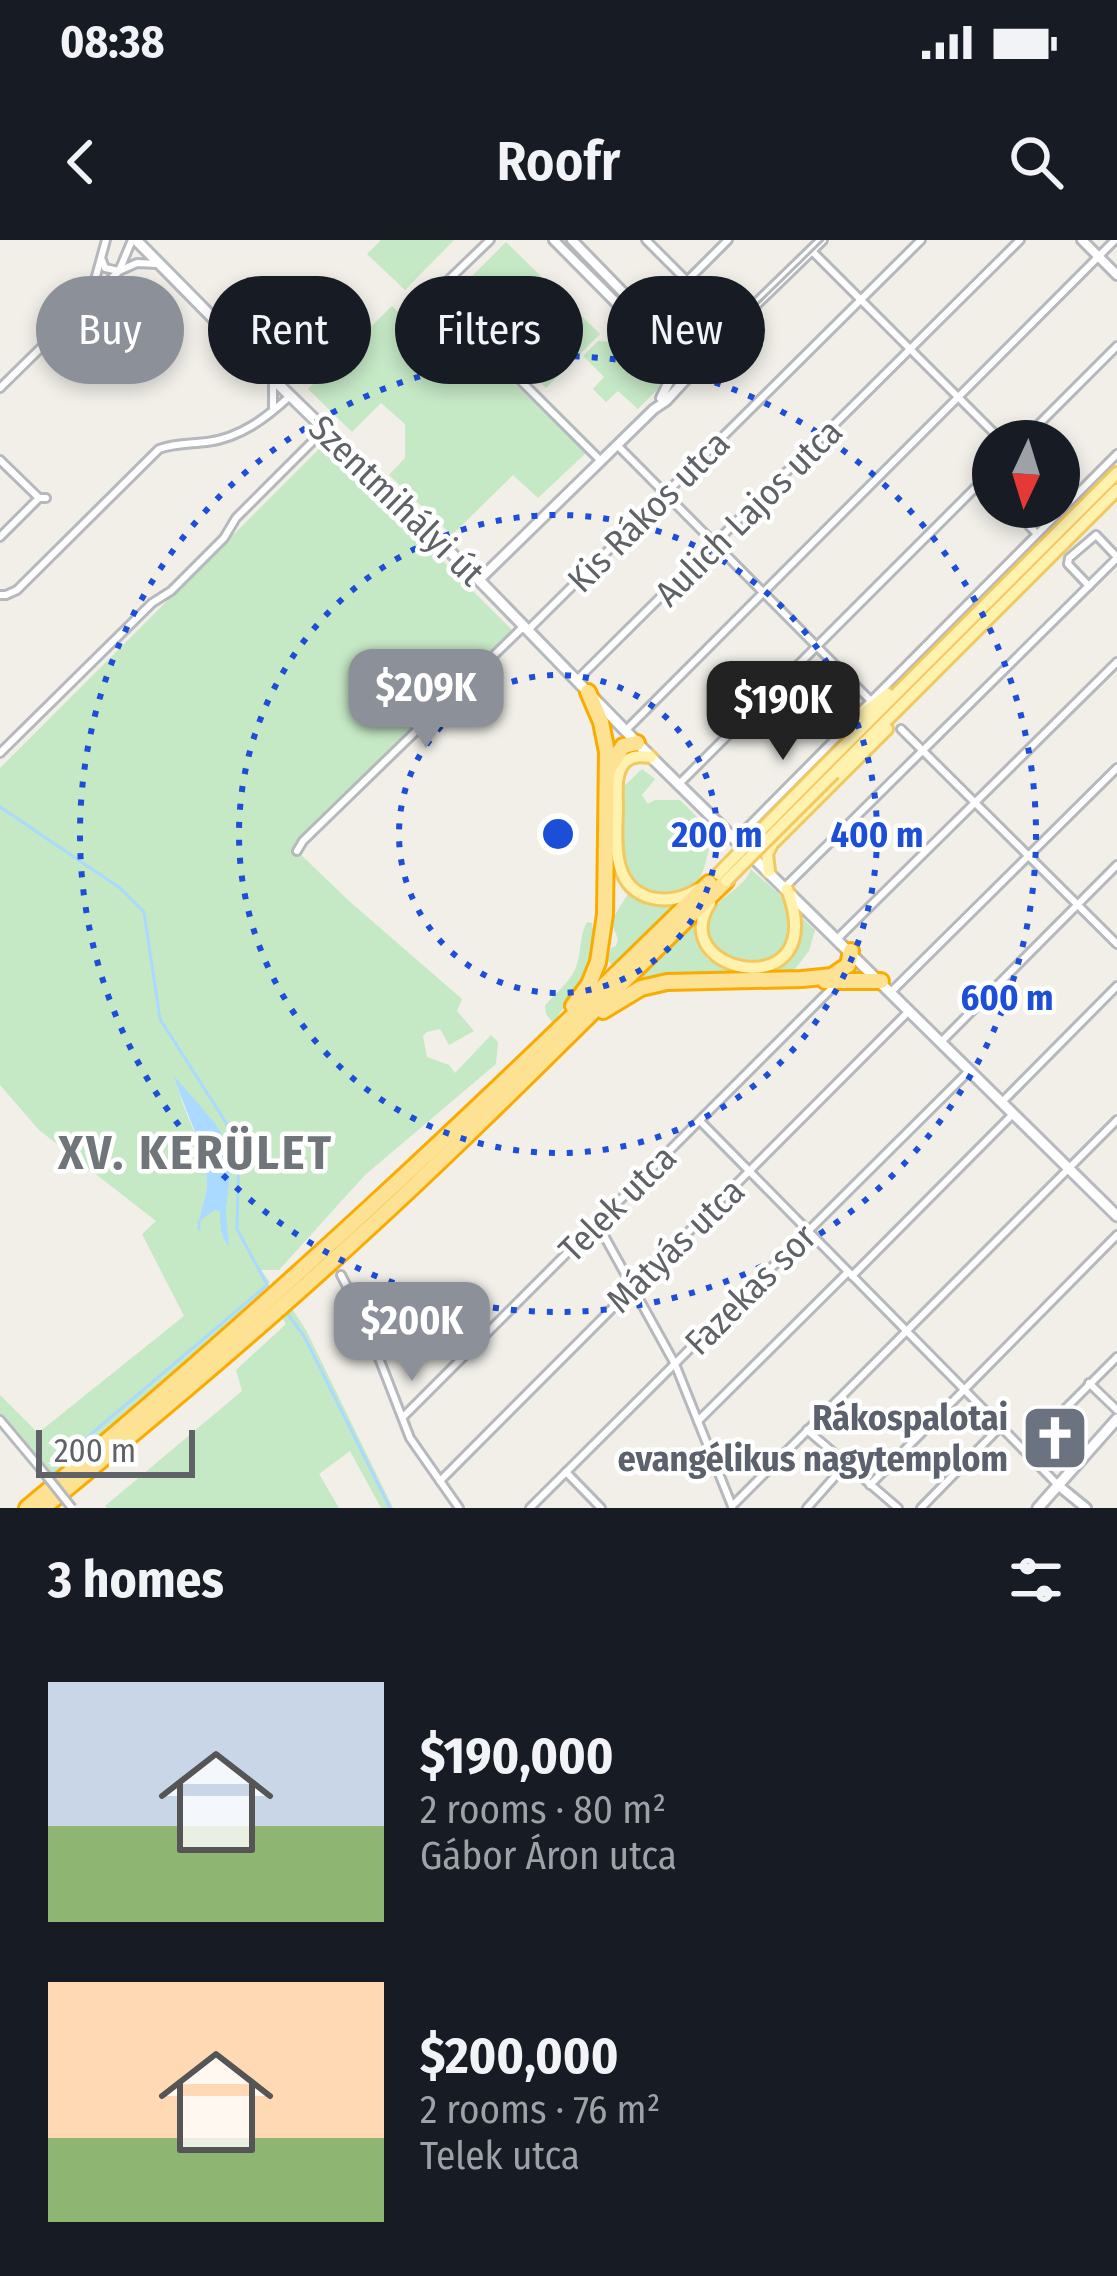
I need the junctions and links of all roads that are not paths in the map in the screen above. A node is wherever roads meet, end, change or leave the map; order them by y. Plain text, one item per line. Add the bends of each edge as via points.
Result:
1 (106, 240) edge
2 (134, 240) edge
3 (490, 240) edge
4 (554, 240) edge
5 (572, 240) edge
6 (646, 240) edge
7 (728, 240) edge
8 (822, 240) edge
9 (921, 240) edge
10 (1020, 240) edge
11 (1082, 240) edge
12 (1115, 240) edge
13 (811, 250) junction
14 (1098, 256) junction
15 (102, 260) junction
16 (160, 264) junction
17 (119, 271) junction
18 (1117, 275) edge
19 (97, 276) edge
20 (113, 276) edge
21 (608, 276) edge
22 (683, 276) edge
23 (693, 276) edge
24 (607, 294) edge
25 (765, 295) edge
26 (861, 301) junction
27 (208, 313) edge
28 (1117, 346) edge
29 (911, 349) junction
30 (36, 352) edge
31 (273, 384) edge
32 (278, 384) edge
33 (670, 384) edge
34 (680, 384) edge
35 (0, 388) edge
36 (290, 396) junction
37 (958, 396) junction
38 (654, 409) junction
39 (273, 410) junction
40 (981, 420) edge
41 (1043, 420) edge
42 (325, 429) junction
43 (617, 445) junction
44 (1117, 454) edge
45 (601, 461) junction
46 (2, 465) edge
47 (1117, 473) edge
48 (1080, 486) edge
49 (1117, 490) edge
50 (972, 491) edge
51 (666, 494) junction
52 (1031, 528) edge
53 (1042, 528) edge
54 (1037, 534) junction
55 (0, 537) edge
56 (716, 545) junction
57 (1117, 558) edge
58 (479, 580) junction
59 (1089, 586) junction
60 (761, 592) junction
61 (0, 595) edge
62 (526, 628) junction
63 (816, 646) junction
64 (1117, 662) edge
65 (932, 666) junction
66 (582, 687) junction
67 (870, 700) junction
68 (850, 724) junction
69 (901, 729) dead end
70 (625, 731) junction
71 (637, 743) junction
72 (923, 751) junction
73 (0, 753) edge
74 (651, 757) junction
75 (1117, 768) edge
76 (607, 779) junction
77 (679, 784) junction
78 (975, 804) junction
79 (730, 835) junction
80 (297, 850) dead end
81 (1027, 857) junction
82 (1117, 865) edge
83 (769, 871) junction
84 (717, 879) junction
85 (786, 888) junction
86 (1077, 904) junction
87 (838, 938) junction
88 (1117, 944) edge
89 (851, 951) junction
90 (802, 979) junction
91 (886, 986) junction
92 (1117, 986) edge
93 (831, 989) dead end
94 (910, 1011) junction
95 (941, 1042) junction
96 (561, 1044) junction
97 (532, 1056) junction
98 (970, 1070) junction
99 (1002, 1102) junction
100 (1013, 1114) junction
101 (1117, 1120) edge
102 (700, 1121) junction
103 (1069, 1169) junction
104 (750, 1172) junction
105 (1117, 1216) edge
106 (597, 1223) junction
107 (808, 1231) junction
108 (1117, 1235) edge
109 (850, 1274) junction
110 (340, 1275) dead end
111 (633, 1285) junction
112 (284, 1295) junction
113 (271, 1307) junction
114 (906, 1330) junction
115 (1117, 1357) edge
116 (675, 1364) junction
117 (1089, 1383) junction
118 (964, 1389) junction
119 (1117, 1410) edge
120 (403, 1418) junction
121 (1117, 1419) edge
122 (0, 1420) edge
123 (698, 1421) junction
124 (1001, 1426) junction
125 (807, 1430) junction
126 (1024, 1450) junction
127 (846, 1464) junction
128 (566, 1472) junction
129 (440, 1480) junction
130 (870, 1485) junction
131 (1059, 1486) junction
132 (732, 1507) edge
133 (27, 1508) edge
134 (43, 1508) edge
135 (72, 1508) edge
136 (459, 1508) edge
137 (530, 1508) edge
138 (601, 1508) edge
139 (807, 1508) edge
140 (898, 1508) edge
141 (921, 1508) edge
142 (1038, 1508) edge
143 (1085, 1508) edge

1 - 15 street
2 - 16 main road, Szentmihályi út
2 - 17 street
3 - 45 street via 434,294
4 - 24 street
5 - 21 street
6 - 22 street
7 - 23 street
8 - 13 street
9 - 26 street, Kis Rákos utca
10 - 29 street, Aulich Lajos utca
11 - 14 street
12 - 14 street
13 - 25 street
13 - 26 street
14 - 18 street
14 - 37 street
15 - 17 street
15 - 19 street
16 - 17 street
16 - 27 main road, Szentmihályi út
17 - 20 street
26 - 29 street
26 - 51 street, Kis Rákos utca
28 - 41 street
29 - 37 street
29 - 56 street, Aulich Lajos utca
30 - 35 street
31 - 39 street
32 - 36 main road, Szentmihályi út
33 - 38 street
34 - 38 street
36 - 39 street
36 - 42 main road, Szentmihályi út
37 - 40 street
37 - 60 street
38 - 43 street
39 - 61 street via 231,436 159,449 16,590
42 - 58 main road, Szentmihályi út
42 - 73 street via 171,591
43 - 45 street
43 - 51 street
44 - 48 street
45 - 58 street
46 - 55 street via 42,498
47 - 65 main road
49 - 65 main road
50 - 63 street
51 - 56 street
51 - 62 street, Kis Rákos utca
52 - 54 street
53 - 54 street
54 - 67 street
56 - 60 street
56 - 66 street, Aulich Lajos utca
57 - 59 street
57 - 59 street via 1096,535 1068,561
58 - 62 main road, Szentmihályi út
59 - 72 street
60 - 63 street
60 - 70 street
62 - 66 main road, Szentmihályi út
62 - 80 street, Kis Rákos utca
63 - 67 street
63 - 77 street
64 - 78 street
65 - 68 main road
65 - 83 main road via 894,722 772,844
65 - 84 main road, bridge
66 - 70 main road, Szentmihályi út
66 - 76 highway via 605,738
67 - 68 street
68 - 79 street via 746,829
69 - 72 street
70 - 71 main road, Szentmihályi út
71 - 74 main road, Szentmihályi út
71 - 76 highway via 618,752
72 - 78 street
72 - 85 street
74 - 77 main road, Szentmihályi út
74 - 84 main road via 631,758 619,773 624,878 658,899 686,896
75 - 81 street
76 - 97 highway via 598,962 584,993
77 - 79 main road, Szentmihályi út
78 - 81 street
78 - 87 street
79 - 83 main road, Szentmihályi út
81 - 86 street
81 - 91 street
82 - 86 street
83 - 85 main road, Szentmihályi út
84 - 85 main road via 702,934 719,959 742,968 766,967 792,946 796,917
84 - 96 highway
84 - 97 highway
85 - 87 main road, Szentmihályi út
86 - 88 street
86 - 95 street
87 - 89 main road, Szentmihályi út
89 - 90 highway via 842,971
89 - 91 main road, Szentmihályi út
90 - 91 highway
90 - 96 highway via 641,988
91 - 94 main road, Szentmihályi út
92 - 99 street
93 - 102 street, Telek utca
94 - 95 main road, Szentmihályi út
94 - 104 street, Mátyás utca
95 - 98 main road, Szentmihályi út
96 - 112 highway via 362,1235
97 - 112 highway
98 - 99 main road, Szentmihályi út
98 - 107 street, Fazekas sor
99 - 100 main road, Szentmihályi út
100 - 103 main road, Szentmihályi út
100 - 109 street
101 - 103 street
102 - 104 street
102 - 106 street, Telek utca
103 - 105 main road, Szentmihályi út
103 - 114 street
104 - 107 street
104 - 111 street, Mátyás utca
106 - 111 street
106 - 120 street, Telek utca
107 - 109 street
107 - 116 street, Fazekas sor
108 - 118 street
109 - 114 street
109 - 123 street
110 - 120 street
111 - 116 street
111 - 129 street, Mátyás utca
112 - 113 highway
113 - 133 highway
113 - 134 highway
114 - 118 street
114 - 125 street
115 - 117 street
116 - 123 street
116 - 128 street, Fazekas sor
117 - 119 street
117 - 126 street
118 - 124 street
118 - 130 street
120 - 129 street
121 - 131 main road
122 - 135 street, bridge
123 - 132 street
124 - 126 street
124 - 141 street
125 - 127 street
125 - 132 street
126 - 131 street
127 - 130 street
127 - 139 street
128 - 137 street, Fazekas sor
128 - 138 street
129 - 136 street
130 - 140 street
131 - 142 main road
131 - 143 street

